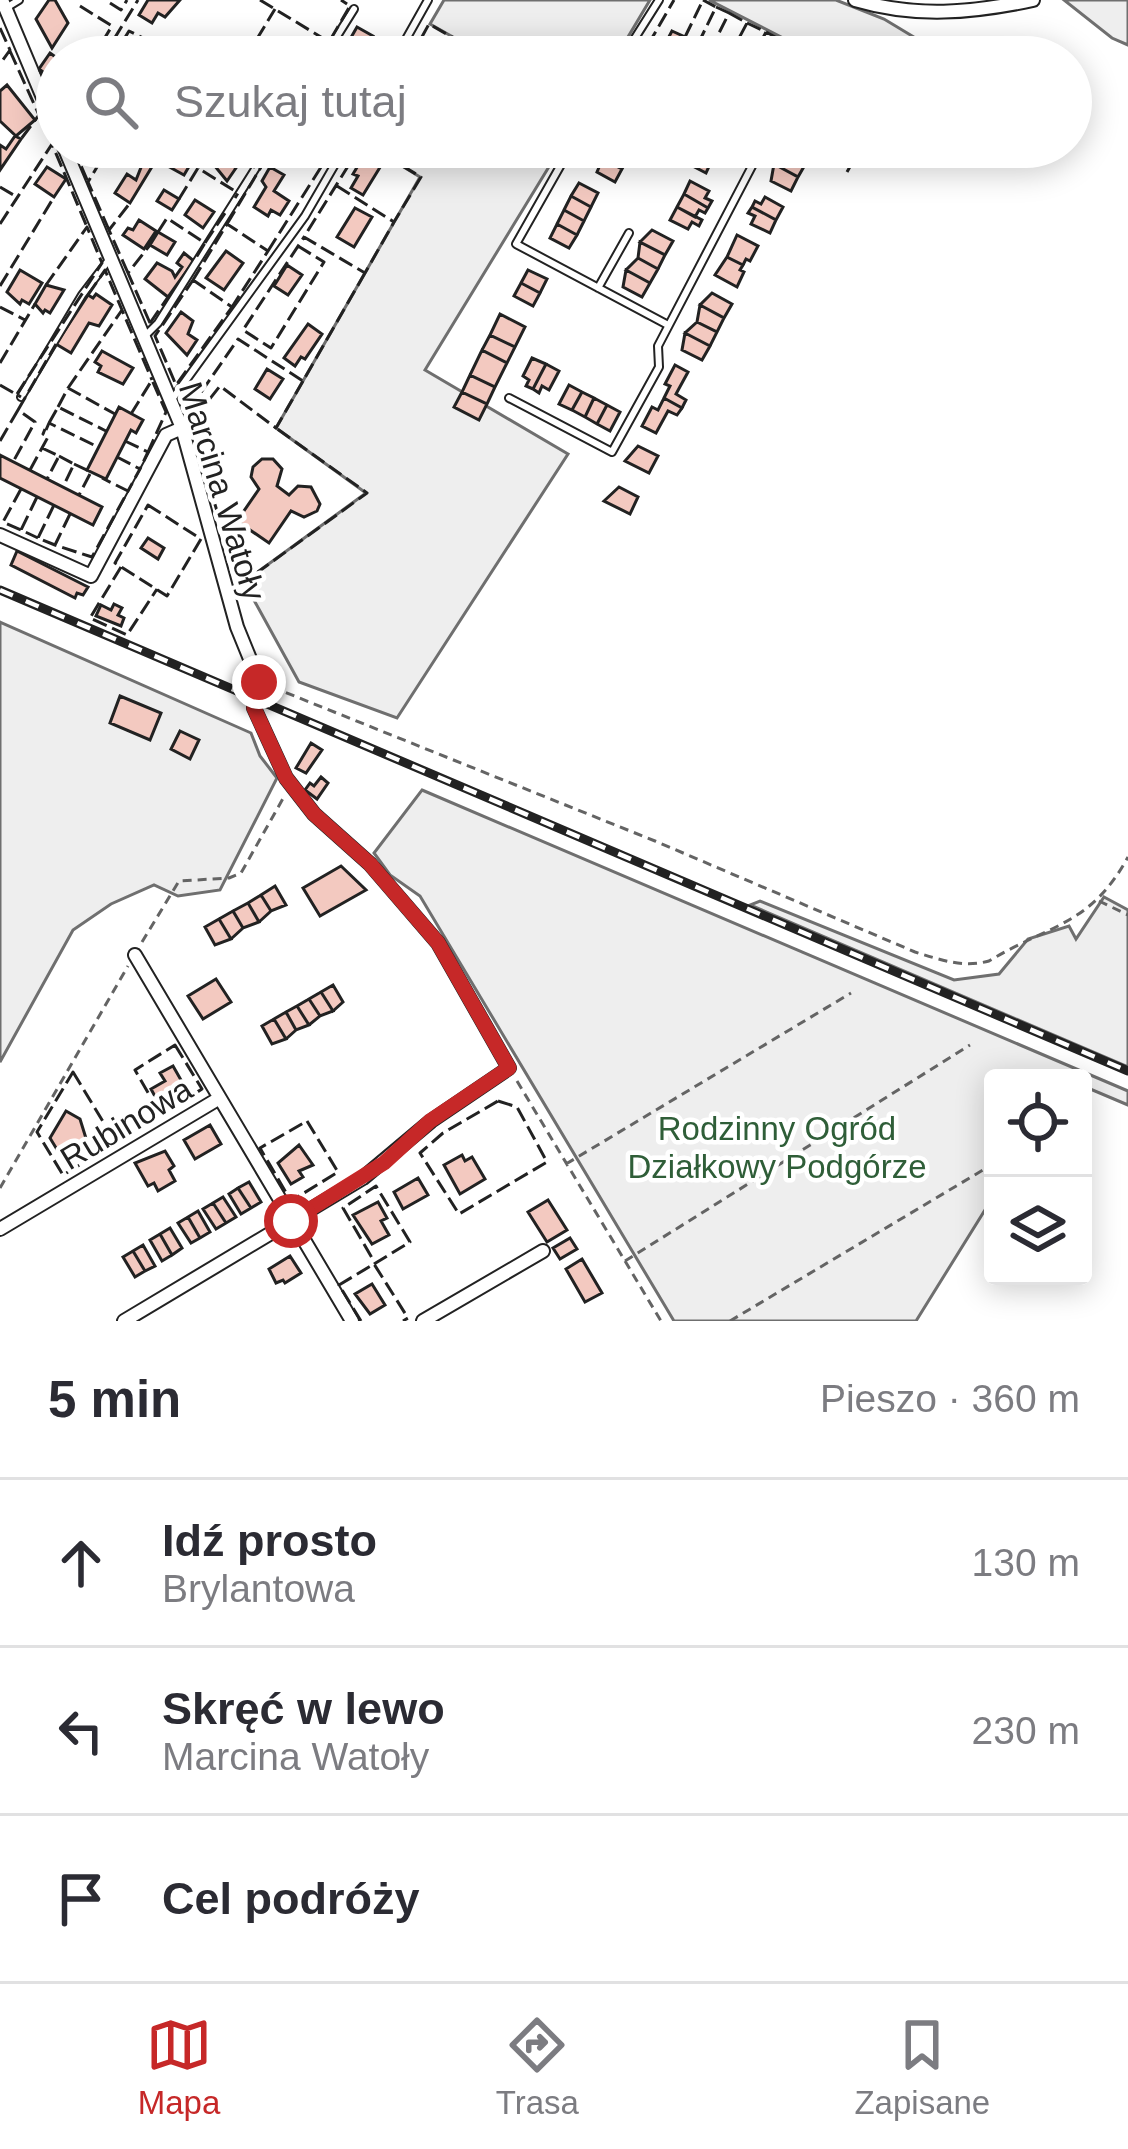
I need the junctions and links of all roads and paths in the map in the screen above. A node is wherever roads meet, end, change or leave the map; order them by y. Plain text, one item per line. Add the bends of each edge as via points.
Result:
1 (19, 0) edge
2 (428, 0) edge
3 (659, 0) edge
4 (855, 0) edge
5 (1033, 0) edge
6 (4, 4) edge
7 (354, 9) dead end
8 (337, 36) edge
9 (407, 36) edge
10 (637, 36) edge
11 (36, 80) edge
12 (73, 168) edge
13 (256, 168) edge
14 (333, 168) edge
15 (559, 168) edge
16 (752, 168) edge
17 (629, 232) dead end
18 (110, 258) junction
19 (598, 288) junction
20 (669, 326) junction
21 (143, 337) junction
22 (21, 397) dead end
23 (508, 398) dead end
24 (170, 400) junction
25 (182, 428) junction
26 (0, 535) edge
27 (259, 682) junction
28 (1128, 857) edge
29 (1099, 901) junction
30 (1128, 916) edge
31 (135, 955) dead end
32 (850, 993) dead end
33 (970, 1045) dead end
34 (509, 1068) junction
35 (218, 1099) junction
36 (566, 1163) junction
37 (984, 1170) edge
38 (291, 1221) junction
39 (0, 1229) edge
40 (543, 1251) dead end
41 (625, 1261) junction
42 (124, 1321) edge
43 (352, 1321) edge
44 (423, 1321) edge
45 (662, 1321) edge
46 (730, 1321) edge

1 - 6 lane
2 - 9 lane
3 - 10 lane
4 - 5 street via 953,14
6 - 11 street
7 - 8 lane
12 - 18 street, Marcina Watoły
13 - 21 lane
14 - 24 lane
15 - 19 lane via 515,244
16 - 20 lane
17 - 19 lane
18 - 21 street, Marcina Watoły
18 - 22 lane
19 - 20 lane
20 - 23 lane via 659,367 613,452
21 - 24 street, Marcina Watoły
24 - 25 street, Marcina Watoły
25 - 26 street via 166,435 91,576
25 - 27 street, Marcina Watoły
27 - 29 path via 952,963 989,961
27 - 34 street, Marcina Watoły via 254,708 286,778 438,943
28 - 29 path
29 - 30 path
31 - 35 street, Rubinowa
32 - 36 path
33 - 41 path
34 - 36 path
34 - 38 street
35 - 38 street, Rubinowa
35 - 39 street, Rubinowa
36 - 41 path
37 - 46 path
38 - 42 street
38 - 43 street, Rubinowa
40 - 44 street
41 - 45 path

